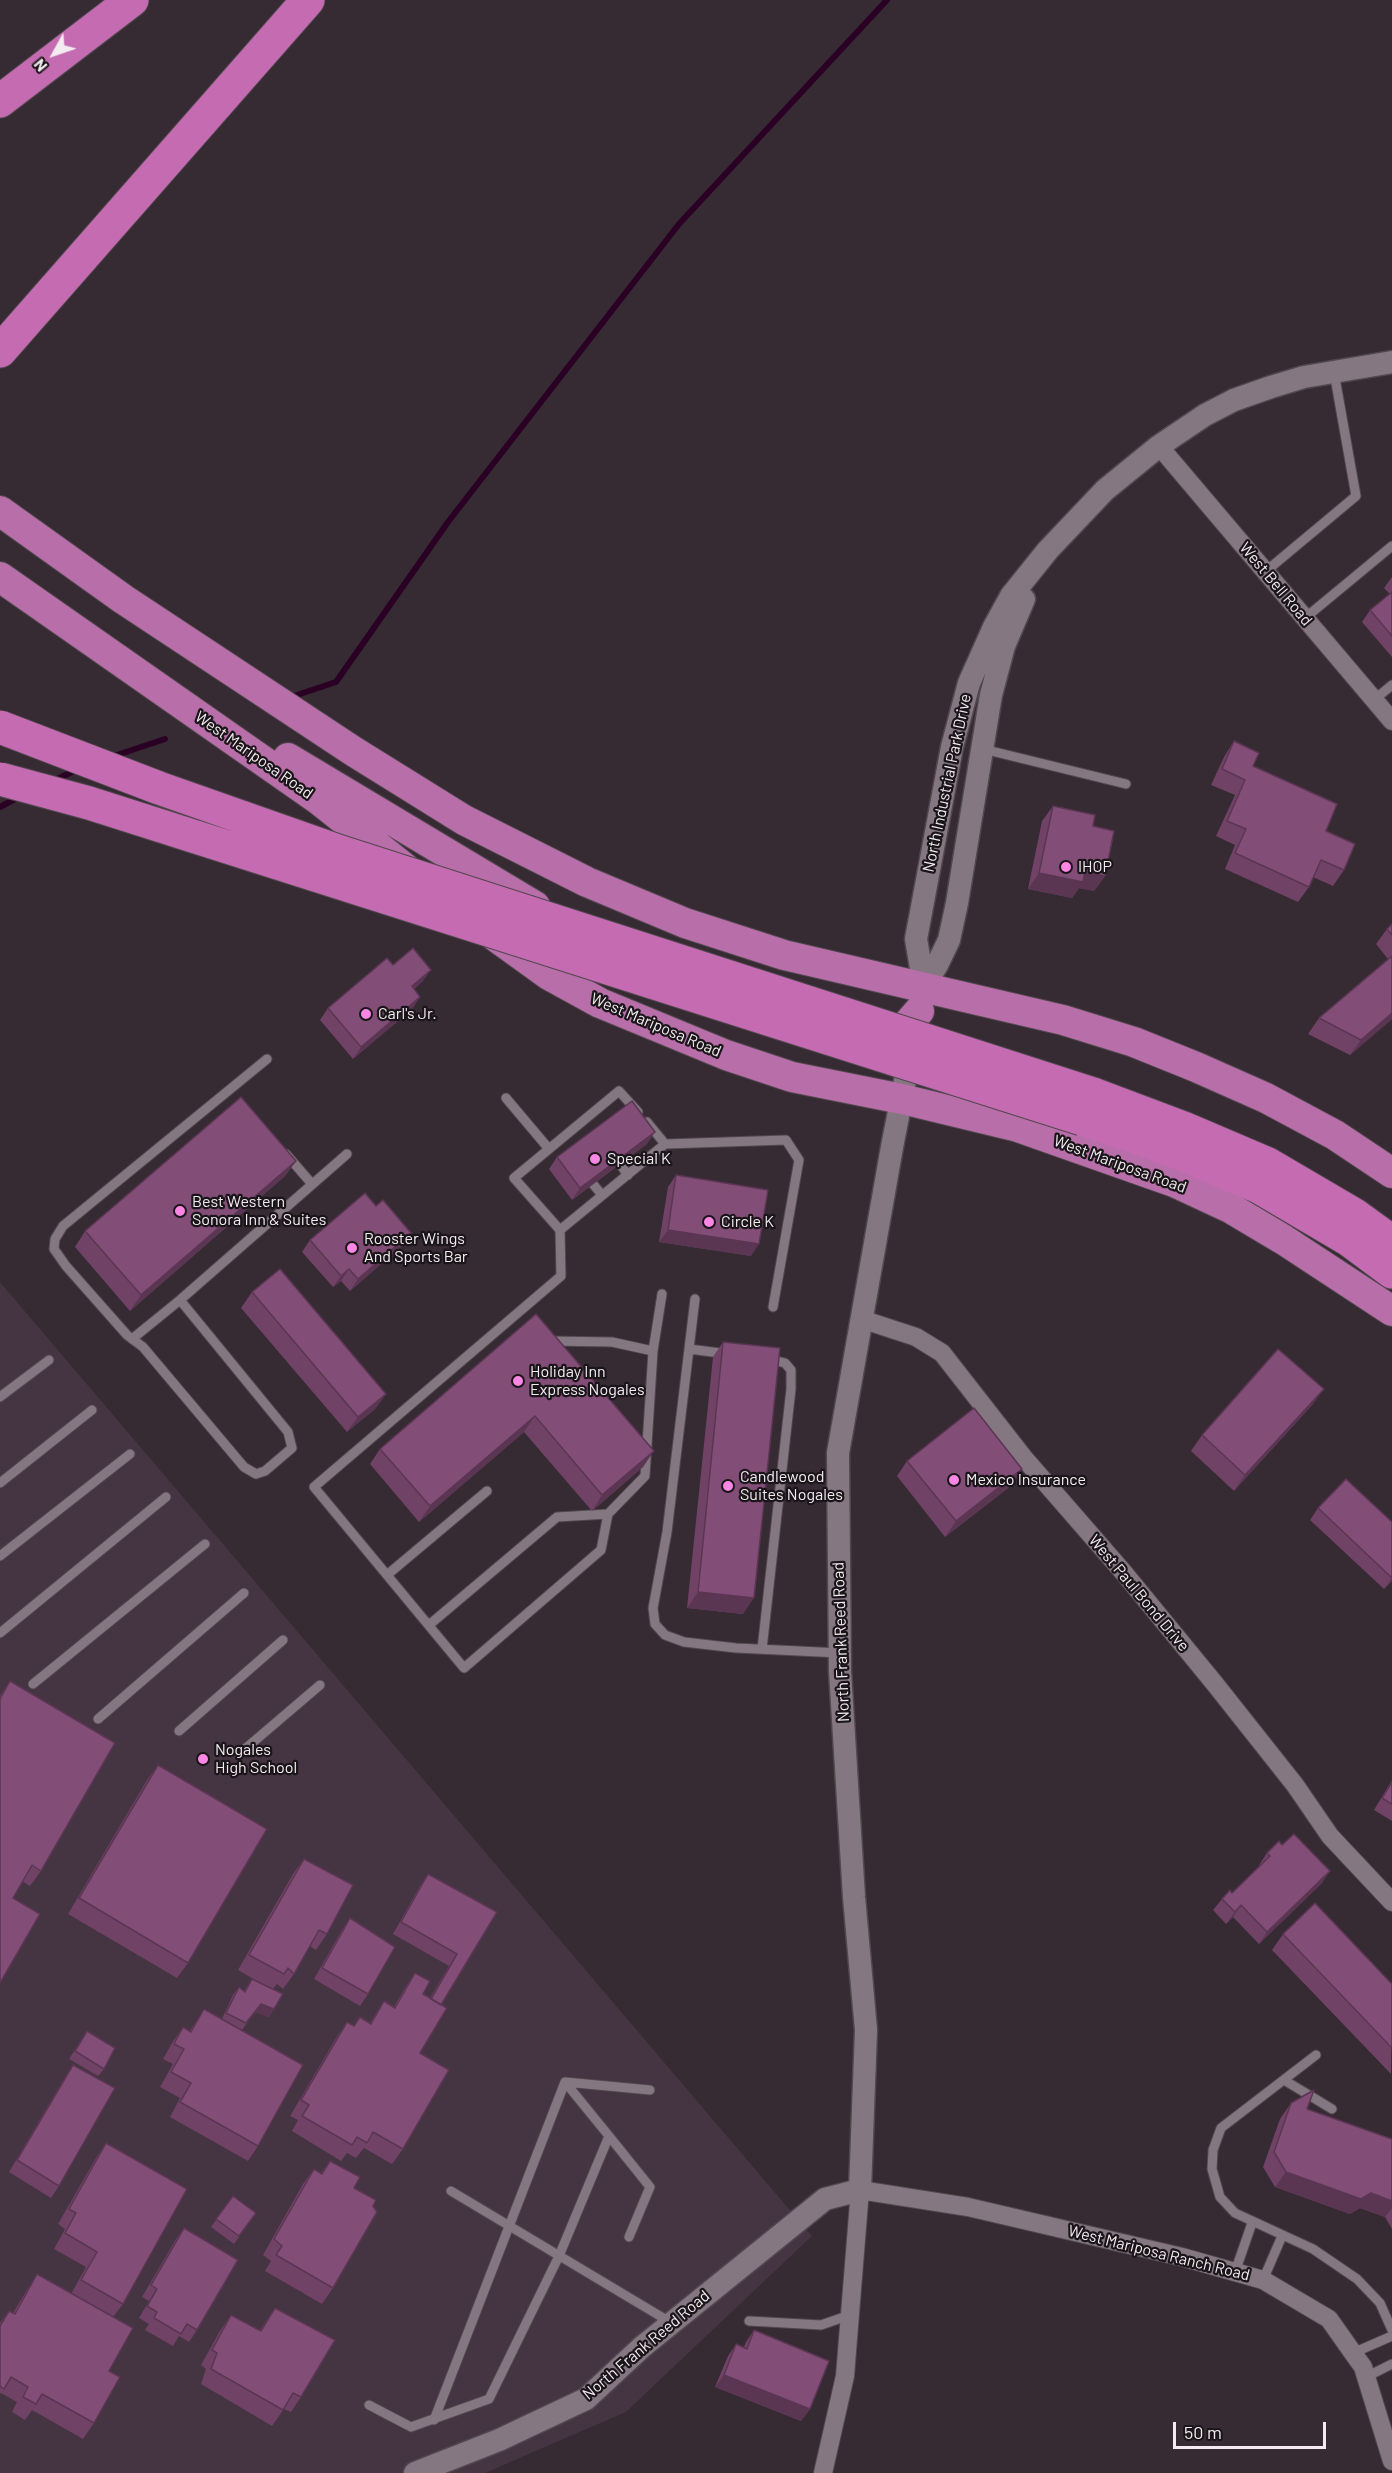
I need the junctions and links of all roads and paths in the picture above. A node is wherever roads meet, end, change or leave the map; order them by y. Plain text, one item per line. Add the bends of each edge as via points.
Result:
1 (132, 0) edge
2 (308, 0) edge
3 (0, 101) edge
4 (0, 351) edge
5 (1392, 362) edge
6 (1334, 372) junction
7 (1159, 446) junction
8 (0, 511) edge
9 (1061, 536) junction
10 (1392, 546) edge
11 (1265, 572) junction
12 (0, 577) edge
13 (1305, 618) junction
14 (1392, 685) edge
15 (1374, 700) junction
16 (1392, 721) edge
17 (0, 727) edge
18 (953, 742) junction
19 (981, 748) junction
20 (0, 779) edge
21 (1126, 784) dead end
22 (323, 790) junction
23 (921, 999) junction
24 (267, 1059) dead end
25 (230, 1089) junction
26 (237, 1098) edge
27 (506, 1098) dead end
28 (902, 1099) junction
29 (1088, 1106) junction
30 (665, 1144) junction
31 (549, 1149) junction
32 (282, 1150) edge
33 (347, 1154) dead end
34 (620, 1164) edge
35 (1392, 1173) edge
36 (628, 1175) junction
37 (312, 1184) junction
38 (593, 1184) edge
39 (602, 1196) junction
40 (560, 1230) junction
41 (1392, 1242) edge
42 (1392, 1272) edge
43 (662, 1294) dead end
44 (694, 1299) dead end
45 (180, 1300) junction
46 (773, 1307) dead end
47 (521, 1311) junction
48 (1392, 1311) edge
49 (528, 1319) edge
50 (861, 1319) junction
51 (543, 1334) edge
52 (132, 1339) junction
53 (689, 1349) junction
54 (653, 1351) junction
55 (740, 1355) edge
56 (760, 1358) edge
57 (49, 1360) dead end
58 (0, 1397) edge
59 (92, 1410) dead end
60 (130, 1454) dead end
61 (0, 1483) edge
62 (487, 1491) dead end
63 (166, 1497) dead end
64 (608, 1514) junction
65 (205, 1544) dead end
66 (0, 1557) edge
67 (387, 1575) junction
68 (244, 1593) dead end
69 (429, 1625) junction
70 (0, 1633) edge
71 (283, 1640) dead end
72 (762, 1649) junction
73 (840, 1653) junction
74 (33, 1684) dead end
75 (320, 1685) dead end
76 (99, 1719) dead end
77 (179, 1731) dead end
78 (245, 1749) dead end
79 (1392, 1902) edge
80 (1316, 2055) dead end
81 (1284, 2080) junction
82 (565, 2082) junction
83 (650, 2090) dead end
84 (1332, 2109) dead end
85 (609, 2136) junction
86 (860, 2190) junction
87 (451, 2191) dead end
88 (1252, 2223) junction
89 (509, 2226) junction
90 (1282, 2235) junction
91 (629, 2237) dead end
92 (559, 2256) junction
93 (1235, 2272) junction
94 (1263, 2280) junction
95 (850, 2315) junction
96 (749, 2321) dead end
97 (672, 2323) junction
98 (1392, 2330) edge
99 (1392, 2336) edge
100 (1353, 2353) junction
101 (1392, 2364) edge
102 (1366, 2377) junction
103 (369, 2405) dead end
104 (434, 2420) junction
105 (1392, 2461) edge
106 (415, 2473) edge
107 (823, 2473) edge

1 - 3 highway
2 - 4 highway
5 - 6 street, North Industrial Park Drive
6 - 7 street, North Industrial Park Drive via 1293,380 1234,400
6 - 11 lane via 1356,496
7 - 9 street, North Industrial Park Drive via 1105,490
7 - 11 street, West Bell Road
8 - 23 highway via 240,678 464,820 587,882 685,922
9 - 18 street, North Industrial Park Drive via 1011,596 994,627 969,683
9 - 19 street, North Industrial Park Drive via 1021,603 1004,646
10 - 13 lane
11 - 13 street, West Bell Road
12 - 22 highway, West Mariposa Road via 155,686
13 - 15 street, West Bell Road
14 - 15 lane
15 - 16 street, West Bell Road
17 - 29 highway, bridge via 341,852
18 - 19 street
18 - 23 street, North Industrial Park Drive via 916,939
19 - 21 lane
19 - 23 street, North Industrial Park Drive via 949,940
20 - 29 highway, bridge
22 - 23 highway via 583,932 634,956 758,1002 864,1034 881,1035 906,1026
22 - 28 highway, West Mariposa Road via 484,929 549,975 600,1003 726,1055 792,1077
23 - 28 street, North Industrial Park Drive
23 - 35 highway via 1063,1020 1134,1042 1266,1098 1335,1135
24 - 25 lane
25 - 26 lane
25 - 52 lane via 63,1227 54,1239 54,1249 66,1266
27 - 31 lane
28 - 48 highway, West Mariposa Road via 1018,1127 1174,1182 1232,1209
28 - 50 street, North Frank Reed Road
29 - 41 highway via 1186,1129 1268,1164
29 - 42 highway via 1176,1152 1259,1187 1349,1240
30 - 31 lane via 620,1091 588,1123 562,1144
30 - 36 lane
30 - 46 lane via 786,1140 799,1160
31 - 40 lane via 514,1178
32 - 37 lane
33 - 37 lane
34 - 36 lane
36 - 39 lane
37 - 45 lane
38 - 39 lane
39 - 40 lane
40 - 47 lane via 561,1276
43 - 54 lane
44 - 53 lane
45 - 52 lane
45 - 52 lane via 288,1432 292,1448 282,1459 256,1474 244,1467 143,1347
47 - 49 lane
47 - 67 lane via 314,1487
50 - 73 street, North Frank Reed Road via 838,1453
50 - 79 street, West Paul Bond Drive via 916,1337 942,1353 1024,1458 1215,1684 1330,1836
51 - 54 lane via 550,1342 612,1342
53 - 55 lane
53 - 72 lane via 667,1532 653,1608 656,1624 665,1635 684,1642
54 - 64 lane via 645,1476
56 - 72 lane via 785,1363 791,1370
57 - 58 lane
59 - 61 lane
60 - 66 lane
62 - 67 lane
63 - 70 lane
64 - 69 lane via 558,1517
64 - 69 lane via 601,1550 464,1668
65 - 74 lane
67 - 69 lane
68 - 76 lane
71 - 77 lane
72 - 73 lane
73 - 86 street, North Frank Reed Road via 866,2030
75 - 78 lane
80 - 81 lane
81 - 84 lane
81 - 88 lane via 1221,2128 1213,2150 1212,2169 1220,2197
82 - 83 lane
82 - 85 lane
82 - 89 lane
85 - 91 lane via 650,2187
85 - 92 lane
86 - 93 street, West Mariposa Ranch Road via 968,2207
86 - 95 street, North Frank Reed Road
86 - 97 street, North Frank Reed Road via 825,2199
87 - 89 lane
88 - 90 lane
88 - 93 lane
89 - 92 lane
89 - 104 lane
90 - 94 lane
90 - 98 lane via 1313,2249 1357,2279 1380,2303
92 - 97 lane
92 - 104 lane via 489,2399
93 - 94 street, West Mariposa Ranch Road
94 - 100 street, West Mariposa Ranch Road via 1329,2319
95 - 96 lane via 821,2325
95 - 107 street, North Frank Reed Road via 845,2376
97 - 106 street, North Frank Reed Road via 586,2399 499,2440
99 - 100 lane
100 - 102 street, West Mariposa Ranch Road
101 - 102 lane
102 - 105 street, West Mariposa Ranch Road
103 - 104 lane via 411,2427

